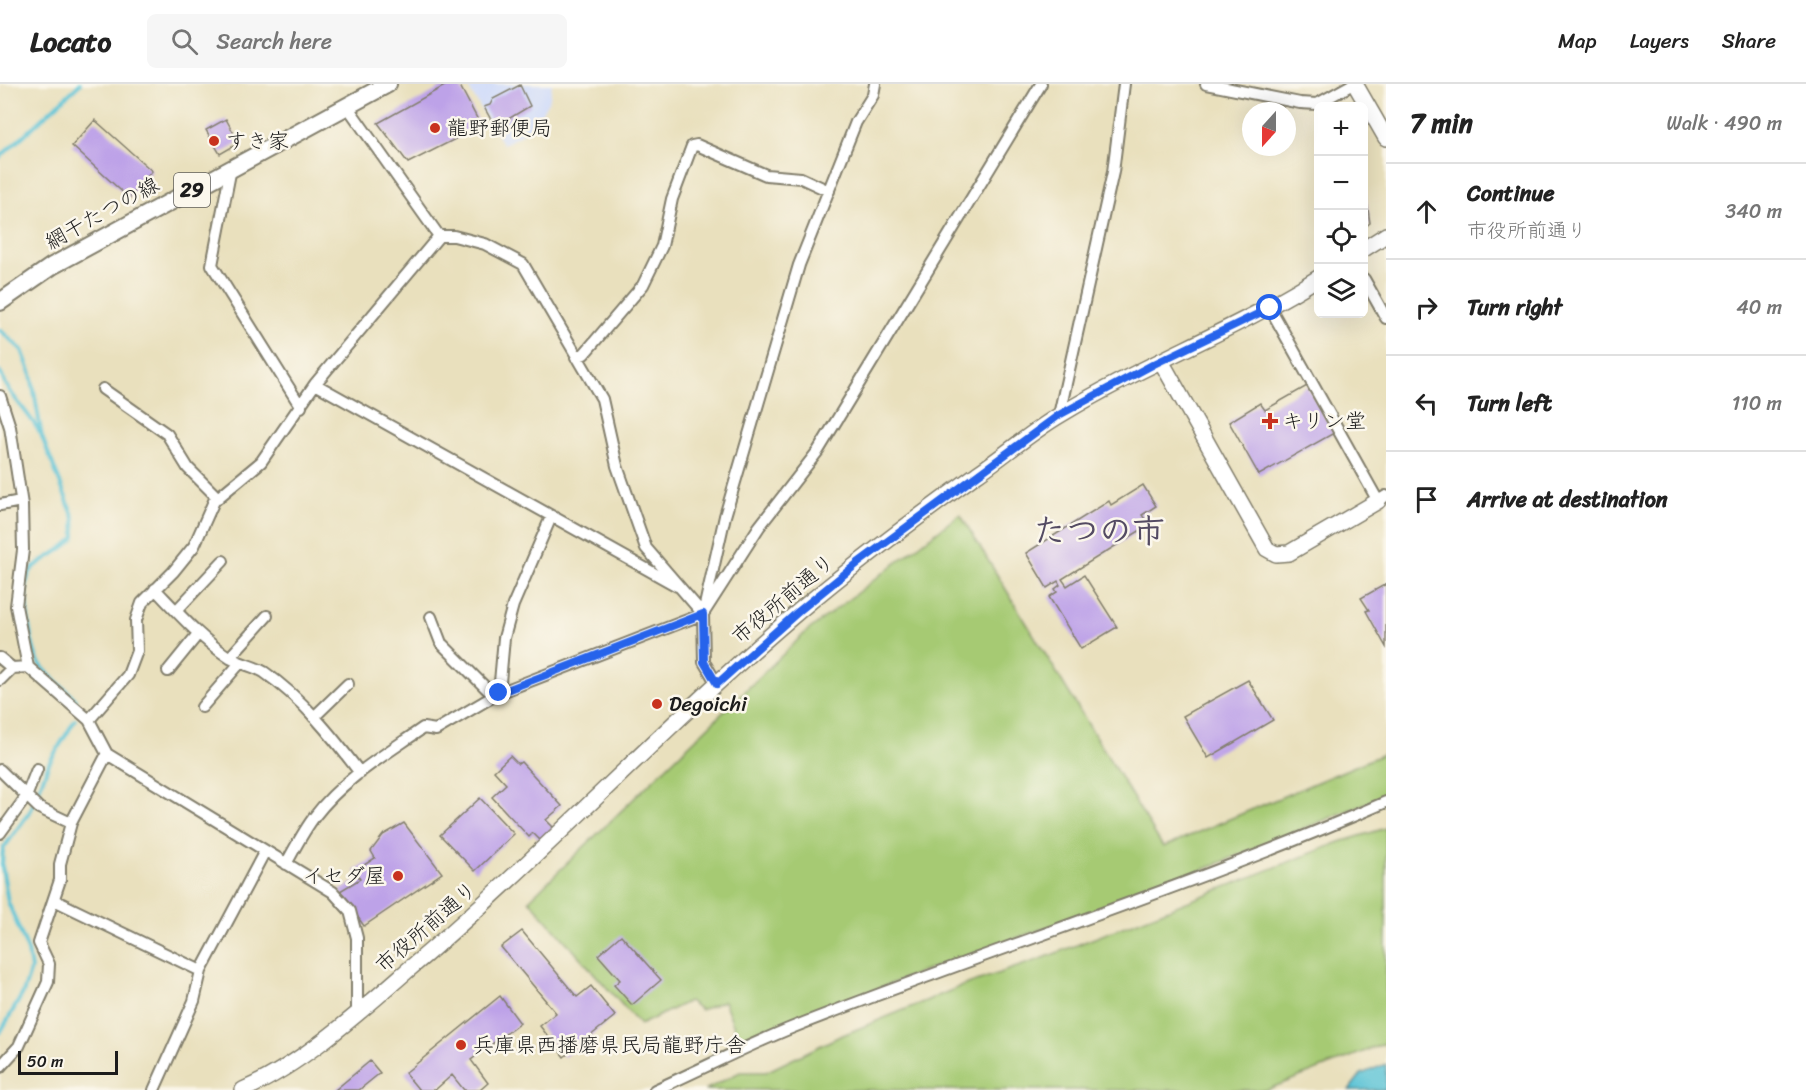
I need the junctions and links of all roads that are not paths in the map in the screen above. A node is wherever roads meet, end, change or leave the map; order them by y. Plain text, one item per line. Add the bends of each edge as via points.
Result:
1 (388, 84) edge
2 (875, 84) edge
3 (1041, 84) edge
4 (1124, 84) edge
5 (1206, 84) edge
6 (1354, 84) edge
7 (347, 106) junction
8 (1386, 138) edge
9 (231, 168) junction
10 (829, 191) junction
11 (1386, 235) edge
12 (439, 236) junction
13 (1368, 246) edge
14 (1314, 280) edge
15 (1368, 286) edge
16 (0, 302) edge
17 (1270, 308) junction
18 (1386, 318) edge
19 (576, 357) junction
20 (1161, 361) junction
21 (315, 384) junction
22 (103, 389) dead end
23 (0, 396) edge
24 (301, 407) junction
25 (1059, 415) junction
26 (218, 498) junction
27 (1382, 498) edge
28 (21, 501) junction
29 (0, 505) edge
30 (551, 517) junction
31 (223, 561) dead end
32 (677, 586) junction
33 (155, 589) junction
34 (176, 610) junction
35 (703, 614) junction
36 (267, 616) dead end
37 (431, 617) dead end
38 (198, 634) junction
39 (230, 657) junction
40 (0, 658) edge
41 (240, 663) junction
42 (28, 666) junction
43 (12, 669) junction
44 (168, 671) dead end
45 (0, 680) edge
46 (348, 684) dead end
47 (717, 684) junction
48 (497, 695) junction
49 (202, 707) dead end
50 (314, 717) junction
51 (88, 720) junction
52 (107, 754) junction
53 (37, 769) dead end
54 (0, 770) edge
55 (360, 773) junction
56 (26, 798) junction
57 (1386, 802) edge
58 (70, 824) junction
59 (0, 833) edge
60 (265, 851) junction
61 (286, 864) junction
62 (54, 900) junction
63 (201, 972) junction
64 (357, 1014) junction
65 (0, 1067) edge
66 (247, 1089) edge
67 (154, 1090) edge
68 (655, 1090) edge

1 - 7 main road, 網干たつの線 / 29
2 - 10 street
3 - 35 street via 818,451 759,527
4 - 25 street via 1113,172
5 - 6 street via 1300,104 1317,104
6 - 8 street
7 - 9 main road, 網干たつの線 / 29
7 - 12 street
9 - 16 main road, 網干たつの線 / 29 via 52,266
9 - 24 street via 212,265
10 - 19 street via 801,178 766,175 692,146 672,199 663,246 643,285 584,354
10 - 35 street via 799,265 725,516
11 - 13 street
12 - 19 street via 485,244 523,264
12 - 21 street
14 - 17 street, 市役所前通り
15 - 18 street
17 - 20 street, 市役所前通り
17 - 27 street
19 - 32 street via 602,399 617,466 646,548
20 - 25 street, 市役所前通り
20 - 27 street via 1267,549 1276,554 1289,553
21 - 24 street
21 - 30 street
22 - 26 street via 167,434 188,468
23 - 28 street via 10,427
24 - 26 street via 261,462
25 - 47 street, 市役所前通り via 858,563
26 - 33 street via 194,546
28 - 29 street
28 - 42 street via 23,550 16,606
30 - 32 street
30 - 48 street via 513,605 504,638
31 - 34 street
32 - 35 street
33 - 34 street
33 - 51 street via 142,603 136,620 137,651 128,675
34 - 38 street
35 - 47 street via 704,662
35 - 48 street
36 - 39 street
37 - 48 street via 441,643
38 - 39 street
38 - 44 street
39 - 41 street
40 - 43 street
41 - 49 street
41 - 50 street via 263,671
42 - 43 street
42 - 51 street
43 - 45 street
46 - 50 street
47 - 64 street, 市役所前通り via 498,893
48 - 55 street via 436,730 423,728
50 - 55 street
51 - 52 street
52 - 58 street
52 - 60 street
53 - 56 street
54 - 56 street
55 - 61 street via 315,816
56 - 58 street
56 - 59 street
57 - 68 street via 1283,847 795,1027
58 - 62 street
60 - 61 street
60 - 63 street
61 - 64 street via 333,892 350,911 357,938
62 - 63 street
62 - 65 street via 39,943 49,963 48,982 20,1046
63 - 67 street via 194,1001
64 - 66 street, 市役所前通り

